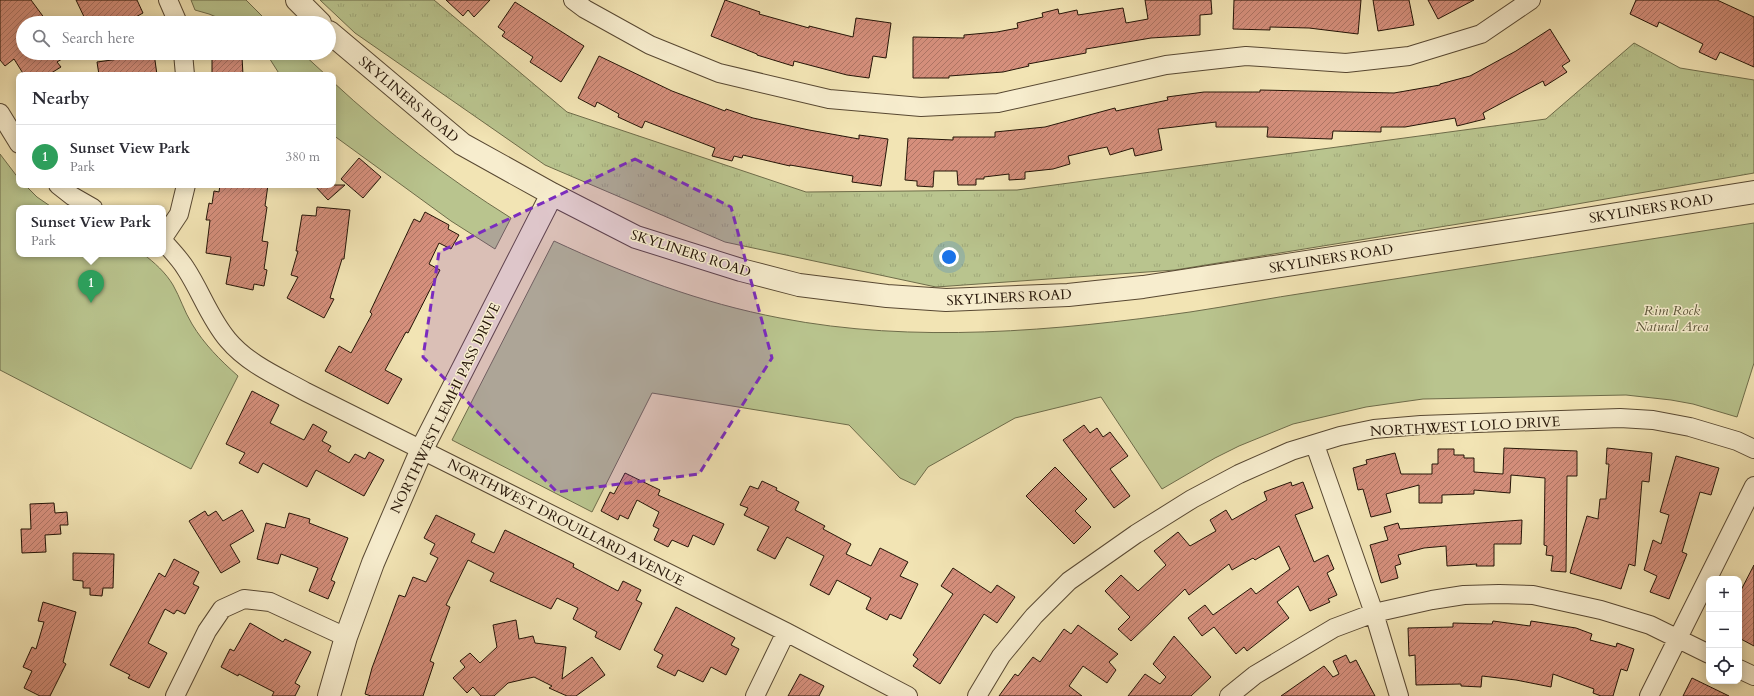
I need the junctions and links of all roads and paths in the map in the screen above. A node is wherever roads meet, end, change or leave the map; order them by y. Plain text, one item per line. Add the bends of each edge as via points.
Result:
1 (168, 0) edge
2 (296, 0) edge
3 (1531, 0) edge
4 (582, 3) edge
5 (175, 16) edge
6 (313, 16) edge
7 (336, 38) edge
8 (184, 60) edge
9 (185, 72) edge
10 (0, 113) edge
11 (16, 139) edge
12 (62, 188) edge
13 (185, 188) edge
14 (1754, 192) edge
15 (552, 194) junction
16 (88, 205) edge
17 (166, 234) edge
18 (166, 245) edge
19 (1315, 445) junction
20 (422, 449) junction
21 (1754, 449) edge
22 (1754, 486) edge
23 (1374, 613) junction
24 (786, 632) junction
25 (346, 637) junction
26 (1679, 638) junction
27 (1706, 652) edge
28 (1742, 670) edge
29 (1754, 676) edge
30 (175, 696) edge
31 (329, 696) edge
32 (755, 696) edge
33 (908, 696) edge
34 (978, 696) edge
35 (1229, 696) edge
36 (1399, 696) edge
37 (1649, 696) edge

1 - 5 street
2 - 6 street
3 - 4 street via 1481,34 1408,56 1346,63 1239,57 1166,65 998,103 921,107 829,99 718,73 650,45
7 - 15 street, SKYLINERS ROAD via 462,144
8 - 9 street
10 - 11 street
12 - 16 street
13 - 17 street via 179,214
14 - 15 street, SKYLINERS ROAD via 1143,287 1068,295 946,300 887,296 799,285 749,272 636,237
15 - 20 street, NORTHWEST LEMHI PASS DRIVE
18 - 20 street, NORTHWEST DROUILLARD AVENUE via 186,268 227,340 244,356 306,392
19 - 21 street, NORTHWEST LOLO DRIVE via 1340,436 1374,429 1620,418 1690,426 1738,441
19 - 23 street
19 - 34 street, NORTHWEST LOLO DRIVE via 1291,451 1192,499 1069,581 1034,616 1001,656
20 - 24 street, NORTHWEST DROUILLARD AVENUE
20 - 25 street, NORTHWEST LEMHI PASS DRIVE via 373,563
22 - 26 street
23 - 26 street via 1432,600 1464,596 1533,596 1601,610 1650,625
23 - 35 street via 1334,628 1298,648 1255,675
23 - 36 street
24 - 32 street
24 - 33 street, NORTHWEST DROUILLARD AVENUE
25 - 30 street via 270,602 244,599 222,609 207,631
25 - 31 street, NORTHWEST LEMHI PASS DRIVE
26 - 27 street
26 - 37 street
28 - 29 street

